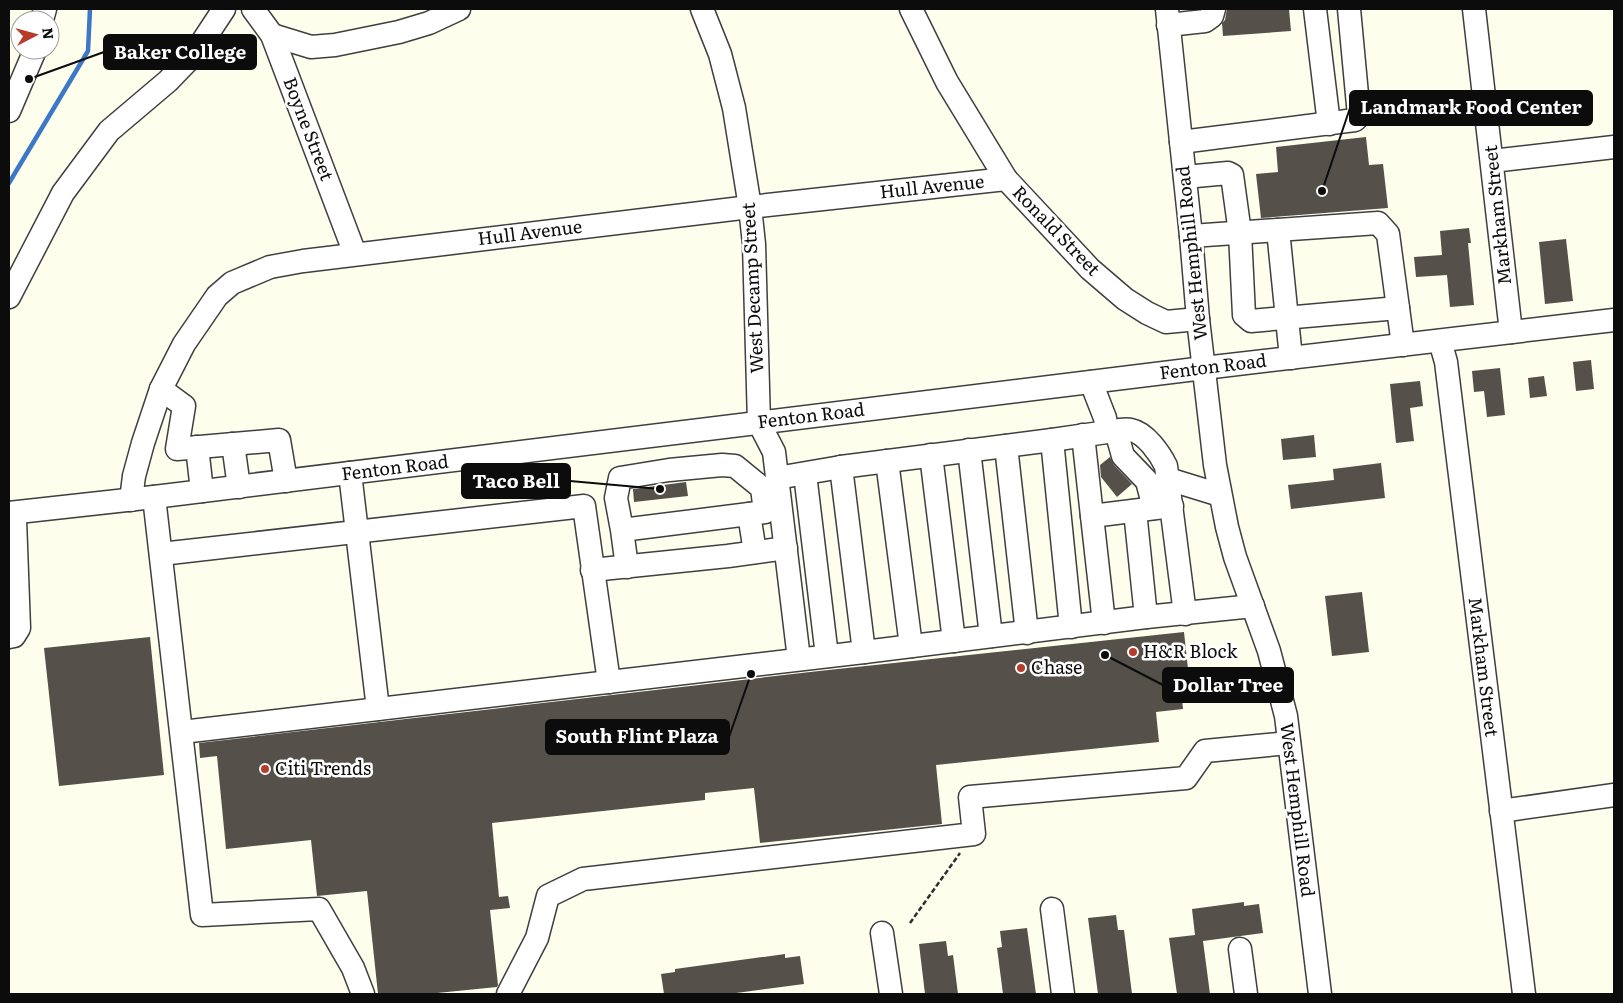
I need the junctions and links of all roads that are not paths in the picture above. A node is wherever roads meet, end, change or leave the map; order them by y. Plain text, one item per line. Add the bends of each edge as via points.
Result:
1 (224, 9) edge
2 (253, 9) edge
3 (459, 9) edge
4 (702, 9) edge
5 (911, 9) edge
6 (1214, 9) edge
7 (1315, 9) edge
8 (1349, 9) edge
9 (1474, 9) edge
10 (1168, 17) edge
11 (272, 35) junction
12 (31, 60) edge
13 (10, 106) edge
14 (1329, 124) junction
15 (1181, 142) junction
16 (1614, 147) edge
17 (1492, 161) junction
18 (1185, 177) junction
19 (1006, 179) junction
20 (750, 207) junction
21 (1278, 230) junction
22 (1240, 233) junction
23 (1191, 236) junction
24 (355, 254) junction
25 (9, 297) edge
26 (1398, 308) junction
27 (1287, 318) junction
28 (1198, 319) junction
29 (1614, 320) edge
30 (1511, 332) junction
31 (1440, 341) junction
32 (1403, 345) junction
33 (1291, 358) junction
34 (1204, 368) junction
35 (1091, 382) junction
36 (161, 390) junction
37 (759, 423) junction
38 (1112, 431) junction
39 (1083, 435) junction
40 (1052, 440) junction
41 (234, 444) junction
42 (1006, 446) junction
43 (197, 447) junction
44 (969, 450) junction
45 (931, 455) junction
46 (887, 461) junction
47 (841, 467) junction
48 (350, 473) junction
49 (805, 474) junction
50 (777, 478) junction
51 (1168, 479) junction
52 (286, 481) junction
53 (239, 487) junction
54 (202, 491) junction
55 (1220, 495) junction
56 (154, 497) junction
57 (131, 500) junction
58 (1154, 508) junction
59 (749, 514) junction
60 (12, 516) edge
61 (1092, 516) junction
62 (357, 530) junction
63 (622, 530) junction
64 (786, 548) junction
65 (755, 552) junction
66 (161, 554) junction
67 (627, 567) junction
68 (592, 570) junction
69 (1254, 606) junction
70 (1185, 614) junction
71 (1146, 617) junction
72 (1104, 623) junction
73 (1071, 627) junction
74 (1027, 632) junction
75 (991, 636) junction
76 (9, 637) edge
77 (954, 641) junction
78 (911, 646) junction
79 (864, 652) junction
80 (827, 656) junction
81 (799, 659) junction
82 (609, 682) junction
83 (378, 709) junction
84 (182, 732) junction
85 (1289, 743) junction
86 (1614, 795) edge
87 (1502, 812) junction
88 (1052, 909) dead end
89 (882, 933) dead end
90 (1240, 949) dead end
91 (363, 994) edge
92 (508, 994) edge
93 (891, 994) edge
94 (1063, 994) edge
95 (1246, 994) edge
96 (1320, 994) edge
97 (1524, 994) edge

1 - 25 street via 195,52 168,81 104,138 63,193
2 - 11 street, Boyne Street
3 - 11 street via 399,32 335,46 311,48
4 - 20 street, West Decamp Street via 720,54 734,108
5 - 19 street, Ronald Street via 947,82
6 - 10 street via 1212,16 1205,21
7 - 14 street
8 - 14 street via 1359,116 1355,120
9 - 17 street, Markham Street
10 - 15 street, West Hemphill Road
11 - 24 street, Boyne Street
12 - 13 street
14 - 15 street
15 - 18 street, West Hemphill Road
16 - 17 street
17 - 30 street, Markham Street
18 - 22 street via 1232,175
18 - 23 street, West Hemphill Road
19 - 20 street, Hull Avenue
19 - 28 street, Ronald Street via 1090,269 1125,299 1166,322
20 - 24 street, Hull Avenue
20 - 37 street, West Decamp Street
21 - 22 street
21 - 26 street via 1378,223 1388,234
21 - 27 street
22 - 23 street
22 - 27 street via 1244,316 1251,321
23 - 28 street, West Hemphill Road
24 - 36 street, Hull Avenue via 270,267 232,283 217,296 184,344
26 - 27 street
26 - 32 street
27 - 33 street
28 - 34 street, West Hemphill Road
29 - 30 street, Fenton Road
30 - 31 street, Fenton Road
31 - 32 street, Fenton Road
31 - 87 street, Markham Street via 1446,362
32 - 33 street, Fenton Road
33 - 34 street, Fenton Road
34 - 35 street, Fenton Road
34 - 55 street, West Hemphill Road
35 - 37 street, Fenton Road
35 - 38 street
36 - 43 street via 184,406 177,449
36 - 57 street, Hull Avenue via 134,476
37 - 48 street, Fenton Road
37 - 50 street via 774,452
38 - 39 street
38 - 51 street via 1131,430 1144,436 1160,454
38 - 58 street via 1123,456 1147,481
39 - 40 street
39 - 61 street
40 - 42 street
40 - 73 street
41 - 43 street
41 - 52 street via 279,440
41 - 53 street
42 - 44 street
42 - 74 street
43 - 54 street
44 - 45 street
44 - 75 street
45 - 46 street
45 - 77 street
46 - 47 street
46 - 78 street
47 - 49 street
47 - 79 street
48 - 52 street, Fenton Road
48 - 62 street
49 - 50 street
49 - 80 street
50 - 64 street
51 - 55 street
51 - 58 street
52 - 53 street, Fenton Road
53 - 54 street, Fenton Road
54 - 56 street, Fenton Road
55 - 69 street, West Hemphill Road via 1235,557
56 - 57 street, Fenton Road
56 - 66 street
57 - 60 street, Fenton Road
58 - 61 street
58 - 70 street
58 - 71 street
59 - 63 street
59 - 63 street via 765,512 762,488 735,466 668,470 620,478 616,498
59 - 65 street
60 - 76 street via 19,628 14,636
61 - 72 street
62 - 66 street
62 - 68 street via 584,506
62 - 83 street
63 - 67 street
64 - 65 street
64 - 81 street
65 - 67 street
66 - 84 street
67 - 68 street
68 - 82 street
69 - 70 street
69 - 85 street, West Hemphill Road via 1278,682
70 - 71 street
71 - 72 street
72 - 73 street
73 - 74 street
74 - 75 street
75 - 77 street
77 - 78 street
78 - 79 street
79 - 80 street
80 - 81 street
81 - 82 street
82 - 83 street
83 - 84 street
84 - 91 street via 202,915 319,909 353,968
85 - 92 street via 1205,751 1186,778 970,797 974,834 583,879 548,896 537,938
85 - 96 street, West Hemphill Road
86 - 87 street
87 - 97 street, Markham Street
88 - 94 street
89 - 93 street
90 - 95 street

